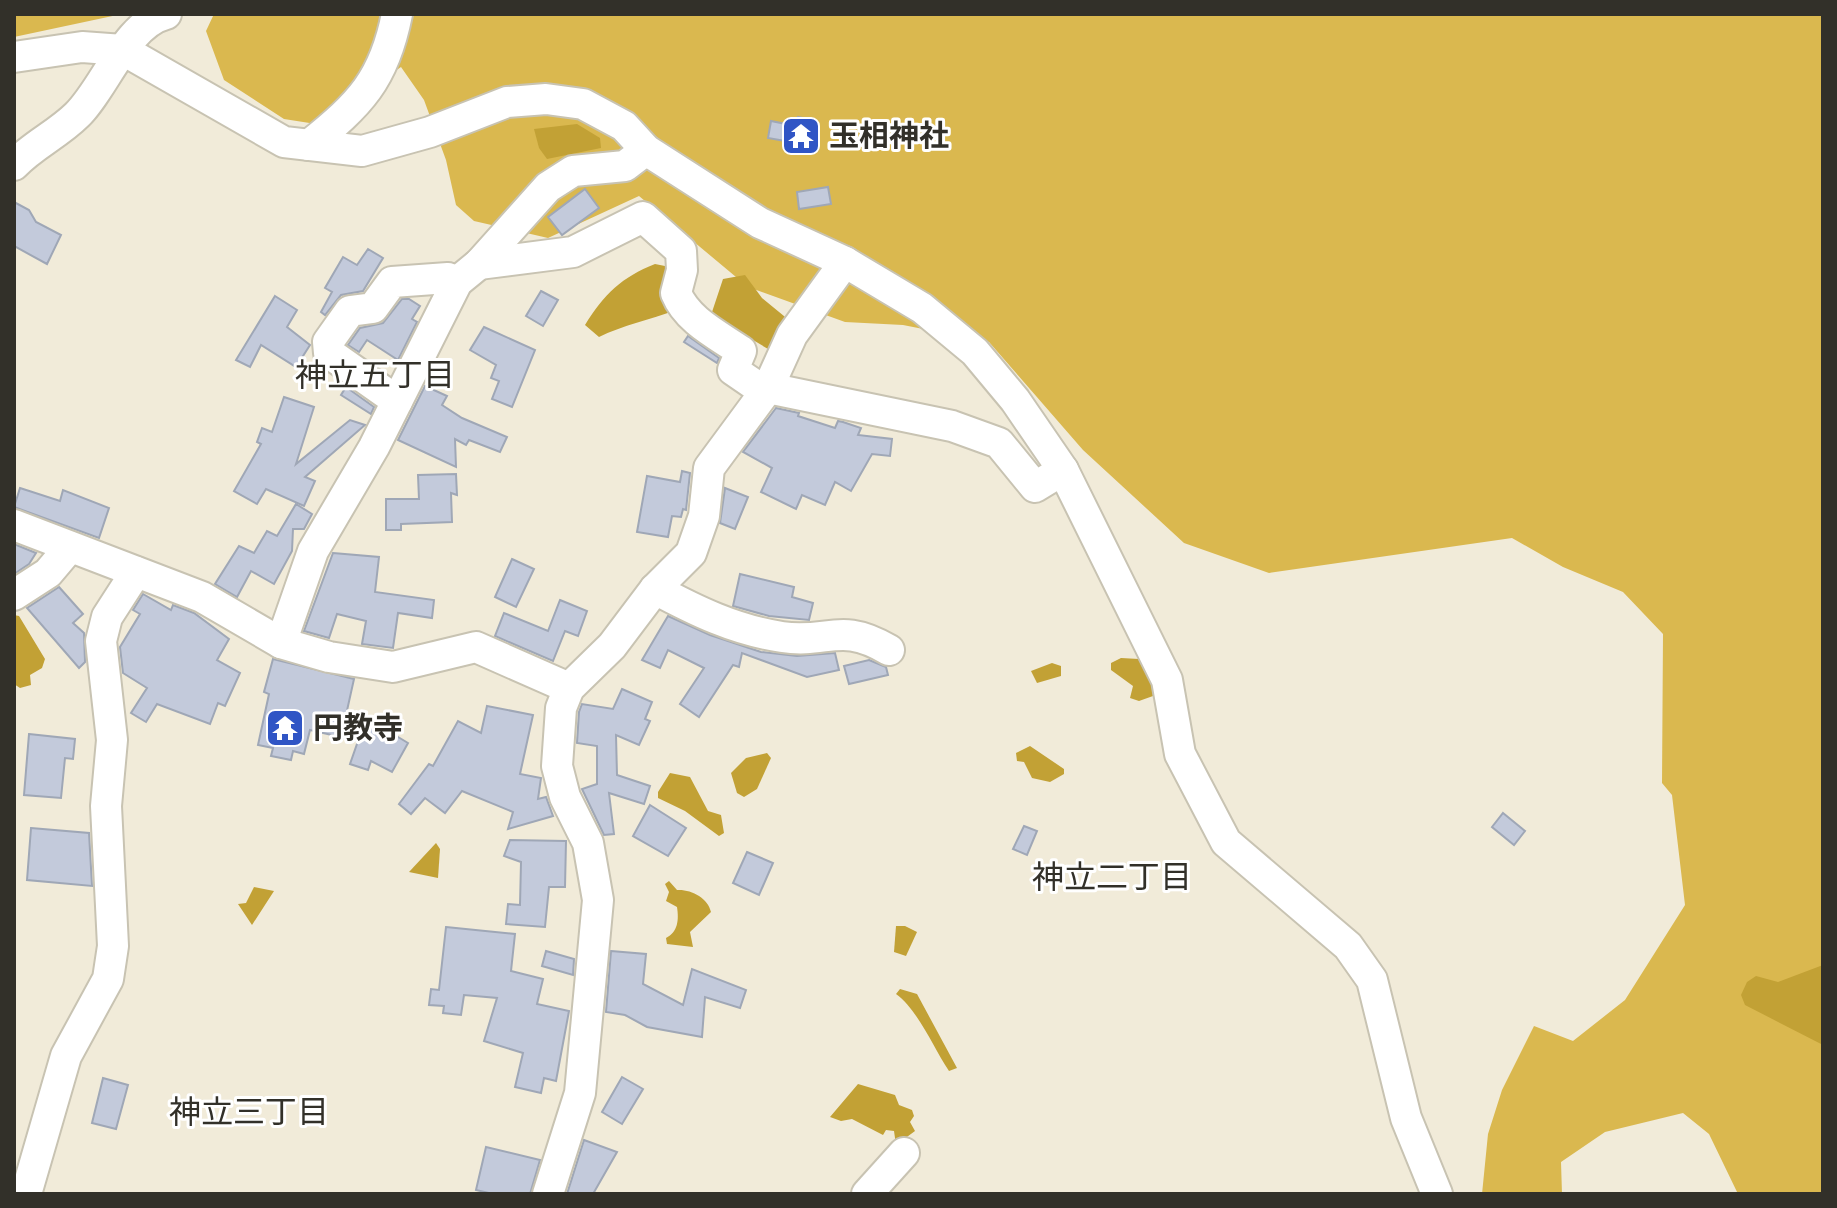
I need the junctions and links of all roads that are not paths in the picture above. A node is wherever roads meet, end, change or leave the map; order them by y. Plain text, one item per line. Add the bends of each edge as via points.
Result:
1 (166, 14) edge
2 (397, 14) edge
3 (123, 50) junction
4 (14, 57) edge
5 (309, 145) junction
6 (646, 150) junction
7 (14, 165) edge
8 (845, 262) junction
9 (468, 273) junction
10 (767, 390) junction
11 (397, 401) junction
12 (1063, 470) junction
13 (14, 525) edge
14 (70, 547) junction
15 (136, 572) junction
16 (655, 589) junction
17 (14, 595) edge
18 (281, 643) junction
19 (889, 650) dead end
20 (569, 688) junction
21 (904, 1153) dead end
22 (26, 1194) edge
23 (548, 1194) edge
24 (867, 1194) edge
25 (1437, 1194) edge

1 - 3 street via 154,17
2 - 5 street via 380,73 354,108
3 - 4 street via 82,47
3 - 5 street via 284,142
3 - 7 street via 76,116
5 - 6 street via 362,151 507,102 546,99 583,104 624,126
6 - 8 street via 760,223
6 - 9 street via 625,166 573,171 548,187
8 - 10 street via 792,335
8 - 12 street via 922,308 975,352
9 - 10 street via 573,252 643,217 681,251 676,293 680,304 741,351 733,370
9 - 11 street
9 - 11 street via 392,282 373,308 350,311 328,342 329,353
10 - 12 street via 952,426 987,438 999,443 1035,487
10 - 16 street via 709,468 704,516 691,553
11 - 18 street via 313,551
12 - 25 street via 1167,680 1180,754 1226,842 1348,946 1372,980 1406,1118
13 - 14 street
14 - 15 street
14 - 17 street via 48,573
15 - 18 street via 202,597
15 - 22 street via 107,617 101,641 112,740 106,806 113,946 108,979 66,1056
16 - 19 street via 723,622 781,637 853,633
16 - 20 street via 612,646
18 - 20 street via 393,667 476,647
20 - 23 street via 561,708 557,766 565,797 588,843 598,900 580,1093
21 - 24 street

